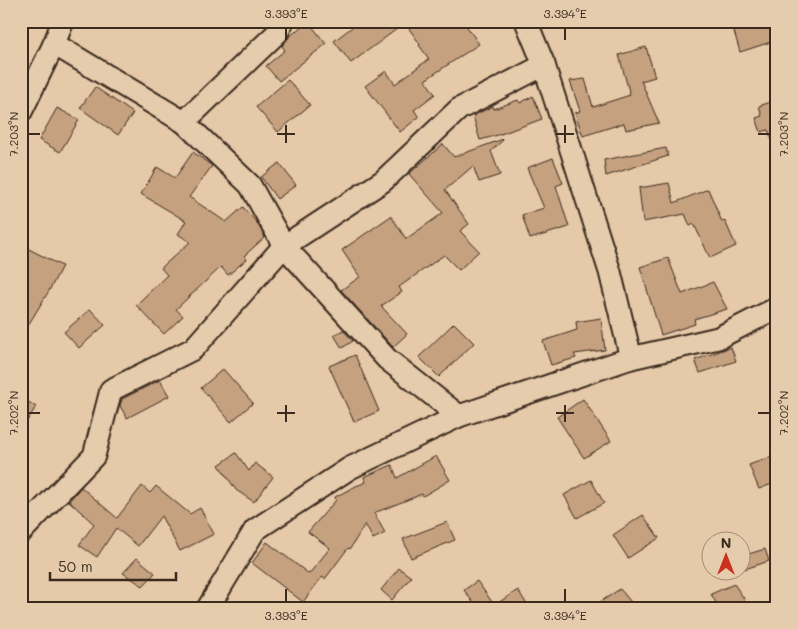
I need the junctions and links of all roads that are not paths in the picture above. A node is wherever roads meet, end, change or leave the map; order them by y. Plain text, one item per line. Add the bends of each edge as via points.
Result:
1 (63, 21) edge
2 (283, 21) edge
3 (526, 21) edge
4 (54, 44) junction
5 (544, 65) junction
6 (21, 112) edge
7 (184, 122) junction
8 (284, 246) junction
9 (777, 308) edge
10 (630, 358) junction
11 (459, 416) junction
12 (21, 532) edge
13 (208, 608) edge

1 - 4 street
2 - 7 street via 277,33
3 - 5 street
4 - 6 street
4 - 7 street
5 - 8 street via 459,109 383,181
5 - 10 street via 610,272
7 - 8 street via 250,185
8 - 11 street via 387,359
8 - 12 street via 193,350 111,390 94,456
9 - 10 street via 718,338
10 - 11 street
11 - 13 street via 350,468 255,530

